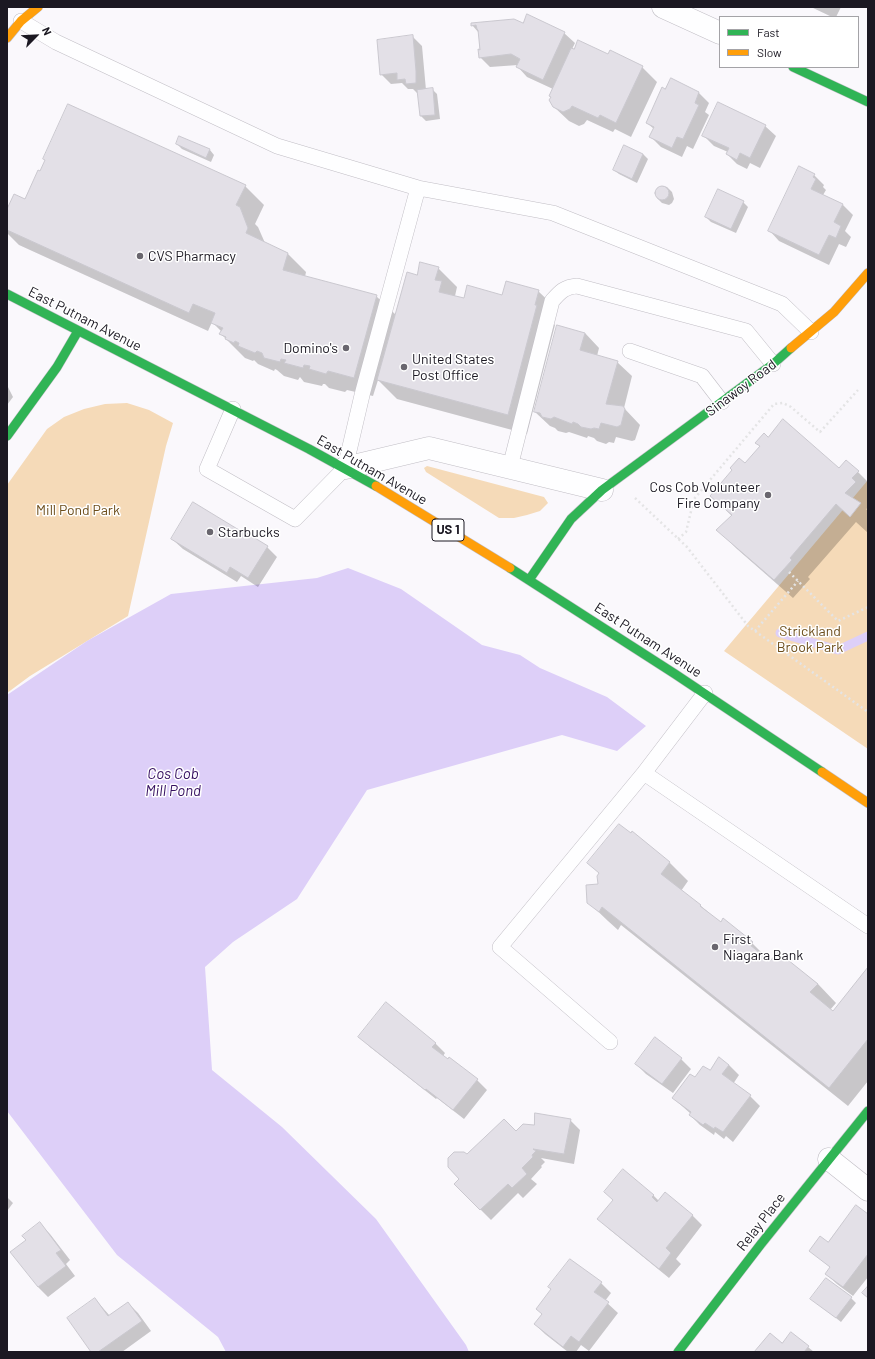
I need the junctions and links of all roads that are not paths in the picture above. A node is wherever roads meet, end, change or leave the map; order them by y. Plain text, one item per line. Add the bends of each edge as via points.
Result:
1 (38, 7) edge
2 (663, 7) edge
3 (21, 21) junction
4 (719, 33) edge
5 (7, 38) edge
6 (795, 68) edge
7 (868, 102) edge
8 (418, 188) junction
9 (868, 273) edge
10 (7, 294) edge
11 (78, 331) junction
12 (811, 332) junction
13 (630, 351) dead end
14 (773, 364) junction
15 (722, 402) junction
16 (233, 409) junction
17 (7, 436) edge
18 (510, 467) junction
19 (345, 468) junction
20 (609, 485) junction
21 (529, 580) junction
22 (706, 693) junction
23 (644, 773) junction
24 (868, 803) edge
25 (868, 926) edge
26 (610, 1042) dead end
27 (868, 1111) edge
28 (829, 1159) junction
29 (868, 1190) edge
30 (678, 1352) edge

1 - 3 street
2 - 4 street
3 - 5 street
3 - 8 lane via 56,42 277,146
6 - 7 street
8 - 12 lane via 553,213 782,304
8 - 19 lane via 363,391
9 - 12 street, Sinawoy Road via 834,312
10 - 11 street, East Putnam Avenue / US 1
11 - 16 street, East Putnam Avenue / US 1
11 - 17 street via 57,367
12 - 14 street, Sinawoy Road
13 - 15 lane via 702,376
14 - 15 street, Sinawoy Road
14 - 18 lane via 746,331 577,286 568,287 552,301
15 - 20 street, Sinawoy Road
16 - 19 street, East Putnam Avenue / US 1
16 - 19 lane via 207,468 295,519
18 - 19 street via 428,448
18 - 20 street
19 - 21 street, East Putnam Avenue / US 1
20 - 21 street, Sinawoy Road via 571,519
21 - 22 street, East Putnam Avenue / US 1
22 - 23 lane
22 - 24 street, East Putnam Avenue / US 1
23 - 25 lane
23 - 26 lane via 500,947
27 - 28 street, Relay Place
28 - 29 street
28 - 30 street, Relay Place

